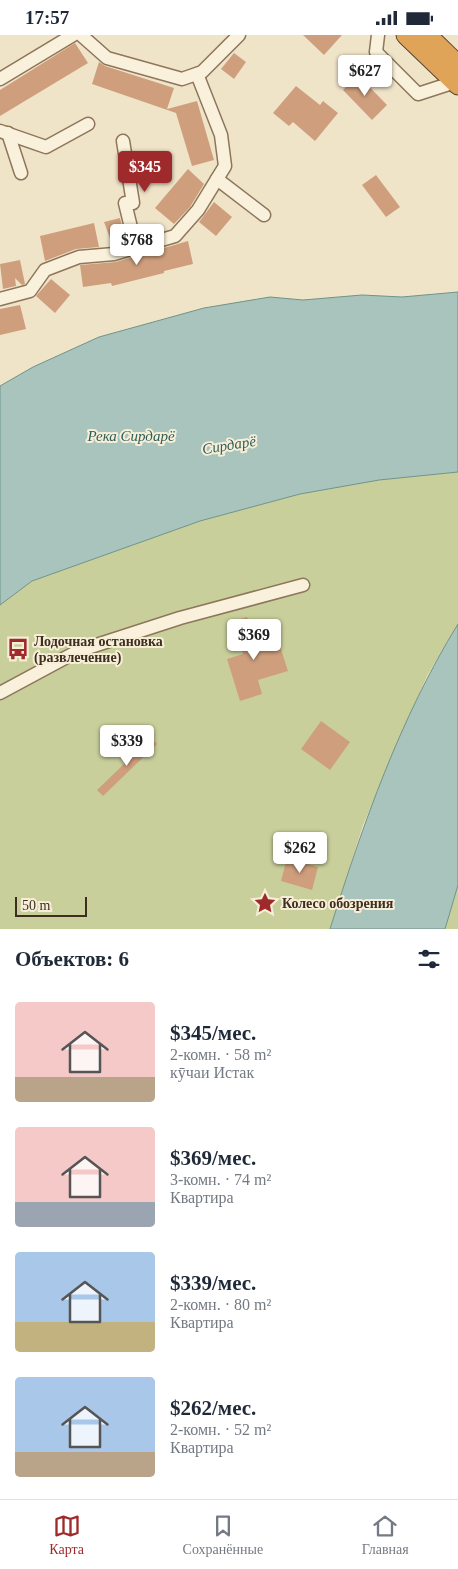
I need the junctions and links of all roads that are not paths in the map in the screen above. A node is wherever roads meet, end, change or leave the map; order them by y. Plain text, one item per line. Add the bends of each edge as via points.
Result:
1 (73, 35) edge
2 (81, 35) edge
3 (239, 35) edge
4 (378, 35) edge
5 (406, 35) edge
6 (427, 35) edge
7 (197, 74) junction
8 (457, 77) edge
9 (0, 79) edge
10 (88, 123) dead end
11 (4, 132) edge
12 (123, 141) dead end
13 (21, 173) dead end
14 (217, 179) junction
15 (264, 215) dead end
16 (136, 248) junction
17 (0, 299) edge
18 (303, 585) dead end
19 (0, 693) edge

1 - 9 street
2 - 7 street via 106,57 182,79
3 - 7 street
4 - 8 street via 376,52 418,94
5 - 8 highway
6 - 8 highway
7 - 14 street via 221,135 225,166
10 - 11 street via 46,147
11 - 13 street
12 - 16 street via 132,203 125,203
14 - 15 street
14 - 16 street via 198,210 175,236
16 - 17 street via 79,257 45,270 30,291
18 - 19 street via 180,618 78,651

